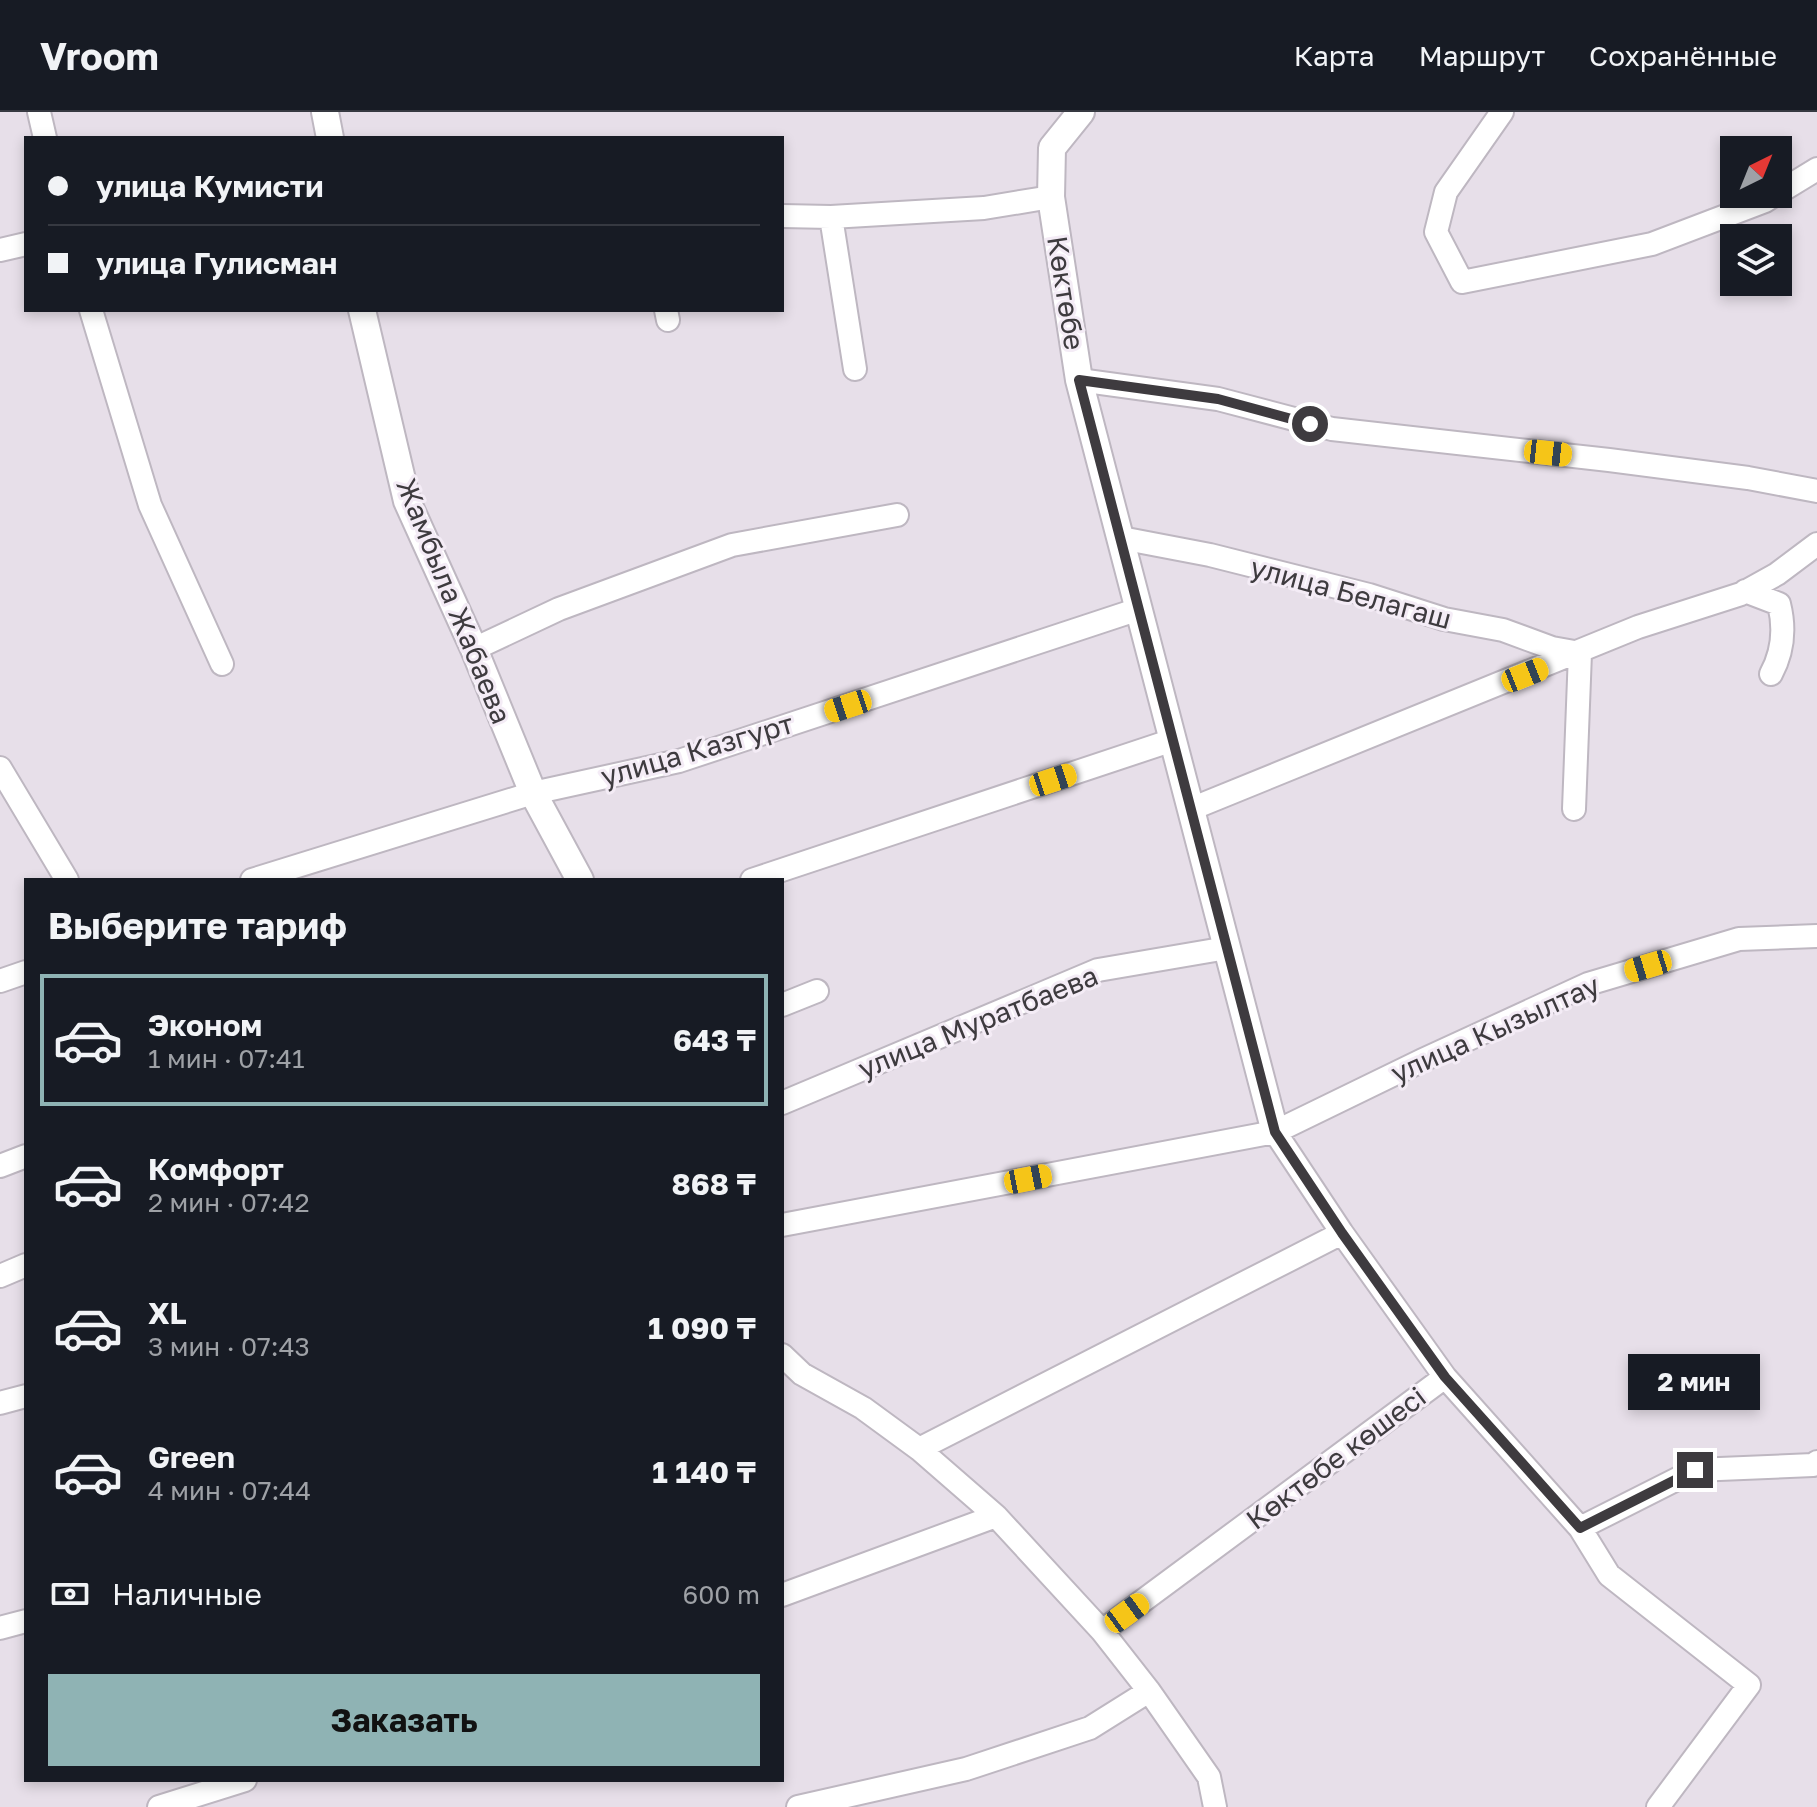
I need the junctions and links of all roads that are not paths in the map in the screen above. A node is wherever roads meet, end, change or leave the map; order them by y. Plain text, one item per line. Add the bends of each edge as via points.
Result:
1 (39, 112) edge
2 (325, 112) edge
3 (1081, 112) edge
4 (1502, 112) edge
5 (45, 136) edge
6 (330, 136) edge
7 (1817, 169) edge
8 (1792, 184) edge
9 (1051, 197) junction
10 (1747, 208) edge
11 (784, 216) edge
12 (831, 217) junction
13 (24, 244) edge
14 (0, 250) edge
15 (92, 312) edge
16 (368, 312) edge
17 (855, 369) dead end
18 (1079, 380) junction
19 (1817, 491) edge
20 (897, 515) dead end
21 (1121, 538) junction
22 (1817, 544) edge
23 (1745, 591) junction
24 (1139, 609) junction
25 (474, 649) junction
26 (1580, 653) junction
27 (222, 664) dead end
28 (1771, 674) dead end
29 (1173, 740) junction
30 (0, 768) edge
31 (533, 793) junction
32 (1191, 809) junction
33 (1574, 809) dead end
34 (66, 878) edge
35 (258, 878) edge
36 (579, 878) edge
37 (758, 878) edge
38 (1817, 936) edge
39 (1227, 948) junction
40 (24, 973) edge
41 (0, 981) edge
42 (817, 991) dead end
43 (784, 1004) edge
44 (784, 1102) edge
45 (1275, 1132) junction
46 (24, 1157) edge
47 (0, 1166) edge
48 (784, 1225) edge
49 (1342, 1233) junction
50 (24, 1266) edge
51 (0, 1276) edge
52 (784, 1360) edge
53 (1445, 1377) junction
54 (792, 1378) edge
55 (24, 1397) edge
56 (0, 1403) edge
57 (919, 1449) junction
58 (1817, 1462) edge
59 (996, 1516) junction
60 (1580, 1528) junction
61 (784, 1594) edge
62 (24, 1622) edge
63 (0, 1628) edge
64 (1102, 1631) junction
65 (1149, 1691) junction
66 (238, 1782) edge
67 (195, 1795) edge
68 (159, 1807) edge
69 (798, 1807) edge
70 (1215, 1807) edge
71 (1658, 1807) edge

1 - 5 street
2 - 6 street
3 - 9 street, Көктөбе via 1052,148
4 - 10 street via 1446,192 1436,232 1462,282 1652,244
7 - 8 street
9 - 12 street via 984,208
9 - 18 street, Көктөбе
11 - 12 street
12 - 17 street
13 - 14 street
15 - 27 street via 150,505
16 - 25 street, Жамбыла Жабаева via 407,501
18 - 19 street via 1218,399 1332,429 1609,460
18 - 21 street, Көктөбе
20 - 25 street via 732,545 559,609
21 - 24 street, Көктөбе
21 - 26 street, улица Белагаш via 1210,555
22 - 23 street
23 - 26 street
23 - 28 street via 1779,604 1784,623
24 - 29 street, Көктөбе
24 - 31 street, улица Казгурт via 679,761
25 - 31 street, Жамбыла Жабаева
26 - 32 street
26 - 33 street
29 - 32 street, Көктөбе
29 - 37 street
30 - 34 street
31 - 35 street, улица Казгурт
31 - 36 street, Жамбыла Жабаева
32 - 39 street, Көктөбе
38 - 45 street, улица Кызылтау via 1739,939 1588,984
39 - 44 street, улица Муратбаева via 1098,970
39 - 45 street, Көктөбе
40 - 41 street
42 - 43 street
45 - 48 street, улица Кызылтау
45 - 49 street, Көктөбе көшесі
46 - 47 street
49 - 53 street, Көктөбе көшесі
49 - 57 street
50 - 51 street
52 - 54 street
53 - 60 street
53 - 64 street, Көктөбе көшесі
54 - 57 street via 863,1408
55 - 56 street
57 - 59 street
58 - 60 street via 1695,1470
59 - 61 street
59 - 64 street
60 - 71 street via 1609,1575 1749,1685
62 - 63 street
64 - 65 street
65 - 69 street via 1076,1733 966,1769
65 - 70 street via 1209,1777
66 - 67 street
67 - 68 street

